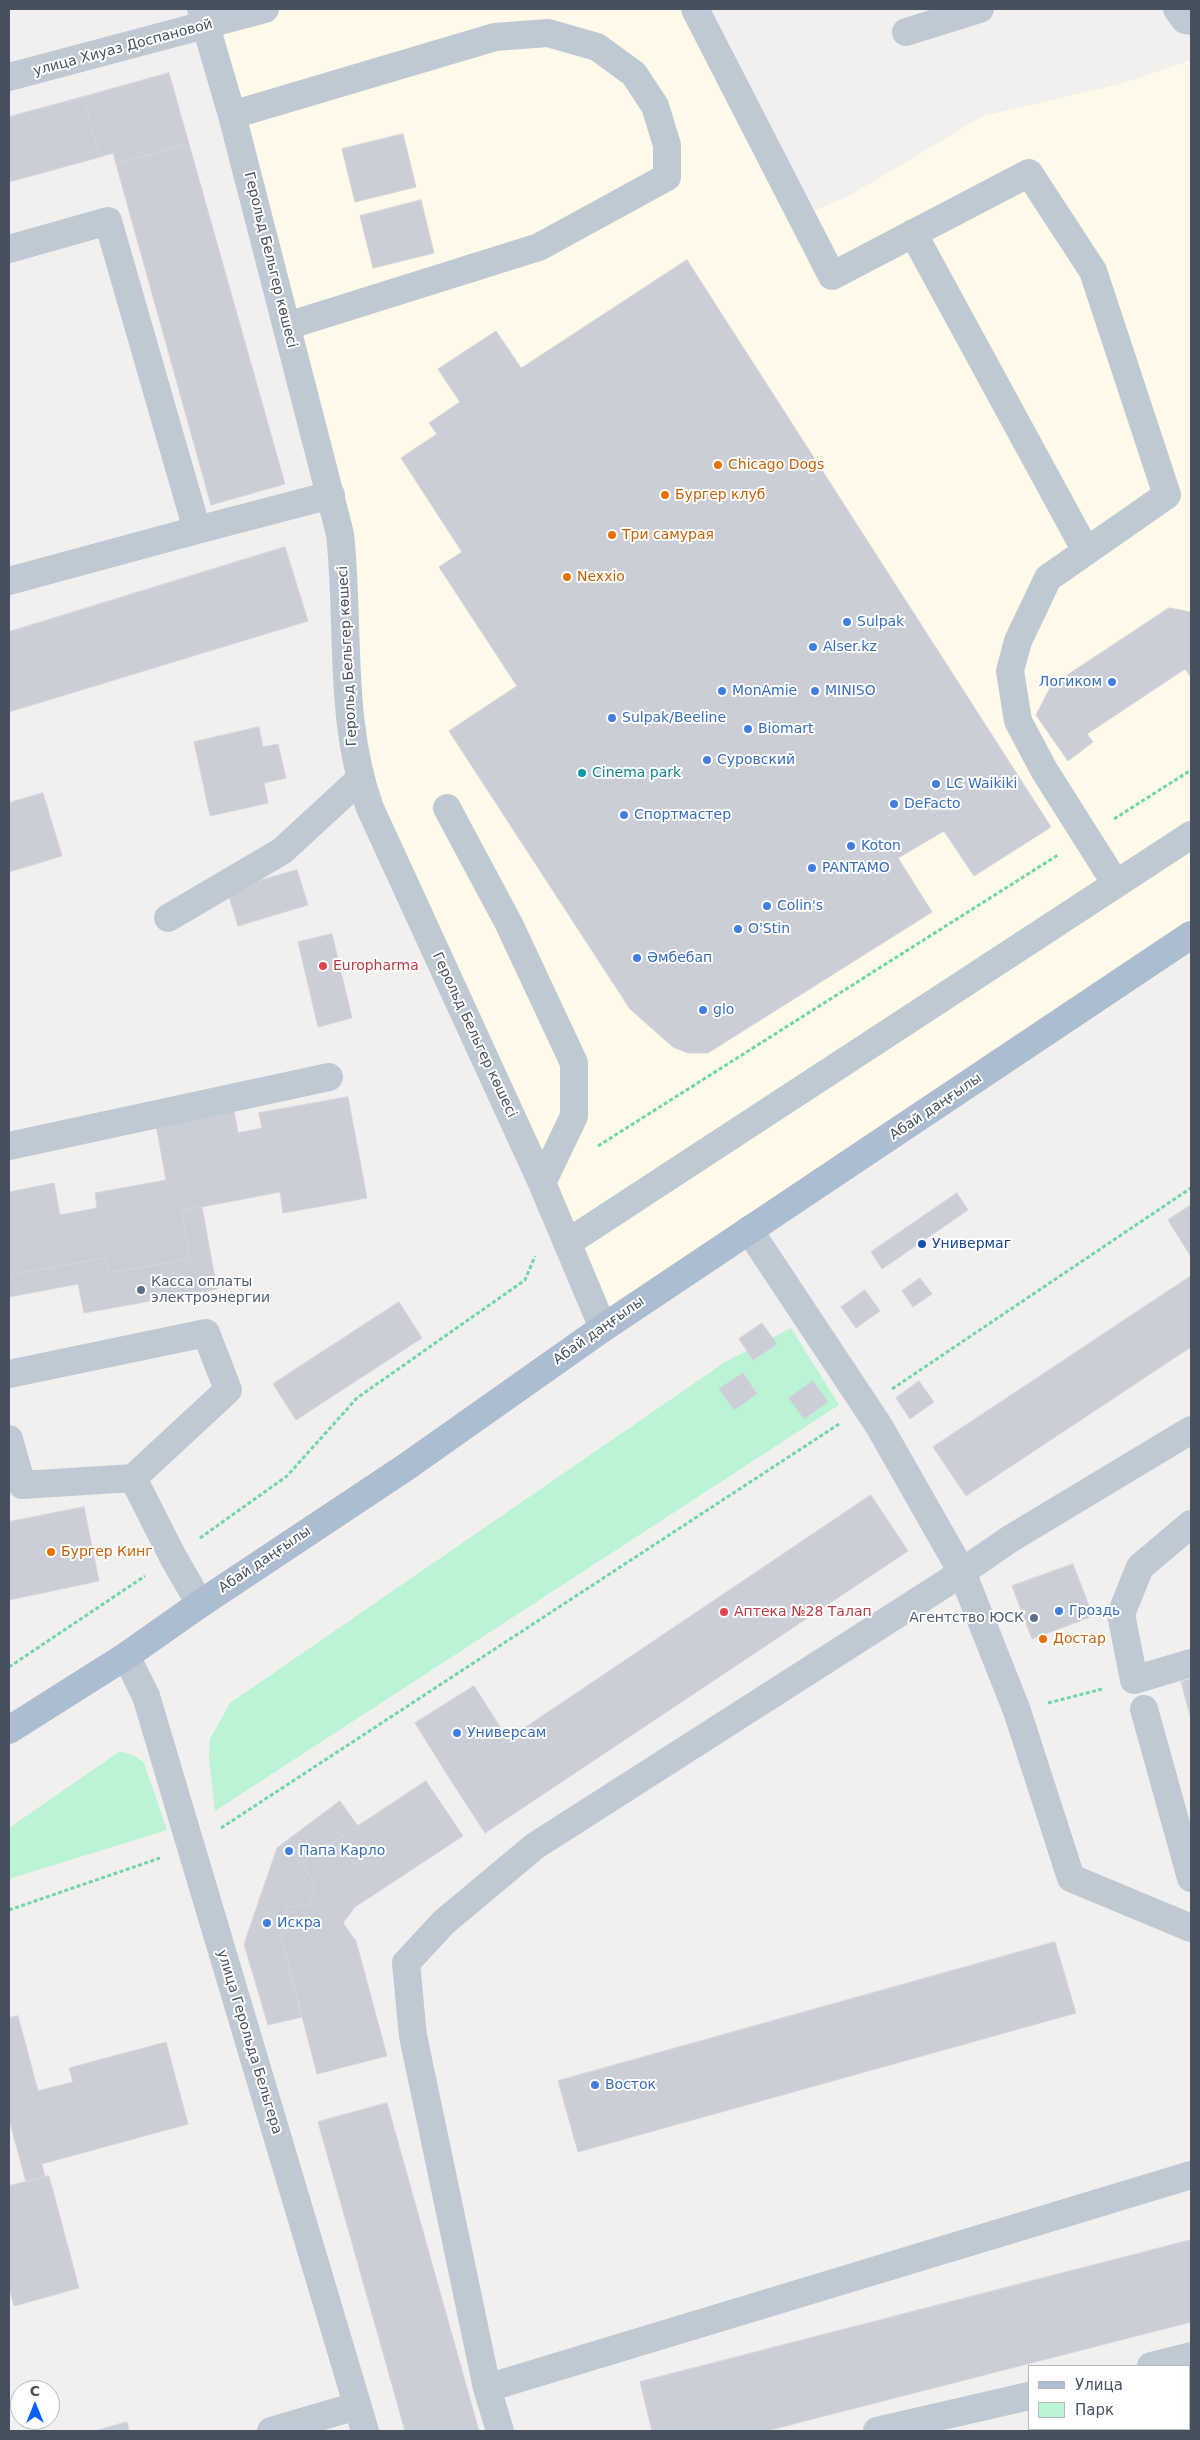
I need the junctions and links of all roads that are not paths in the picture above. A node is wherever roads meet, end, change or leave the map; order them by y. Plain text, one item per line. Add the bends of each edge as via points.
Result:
1 (265, 9) edge
2 (695, 9) edge
3 (980, 9) edge
4 (1177, 9) edge
5 (203, 18) edge
6 (1191, 21) edge
7 (906, 32) dead end
8 (9, 78) edge
9 (232, 114) junction
10 (914, 233) junction
11 (9, 249) edge
12 (287, 326) junction
13 (331, 496) junction
14 (197, 530) junction
15 (1086, 551) junction
16 (9, 581) edge
17 (360, 780) junction
18 (447, 808) dead end
19 (1191, 835) edge
20 (1116, 884) junction
21 (168, 918) dead end
22 (1191, 935) edge
23 (329, 1077) dead end
24 (9, 1146) edge
25 (542, 1183) junction
26 (749, 1230) junction
27 (566, 1243) junction
28 (603, 1328) junction
29 (9, 1374) edge
30 (1191, 1430) edge
31 (9, 1439) edge
32 (134, 1478) junction
33 (1191, 1524) edge
34 (962, 1572) junction
35 (200, 1604) junction
36 (126, 1656) junction
37 (1191, 1662) edge
38 (1144, 1709) dead end
39 (9, 1730) edge
40 (1191, 1878) edge
41 (1191, 1928) edge
42 (1191, 2175) edge
43 (1191, 2356) edge
44 (1155, 2365) edge
45 (487, 2388) junction
46 (1028, 2396) edge
47 (357, 2406) junction
48 (270, 2431) edge
49 (365, 2431) edge
50 (500, 2431) edge
51 (877, 2431) edge

1 - 5 street, улица Хиуаз Доспановой
2 - 10 street via 832,276
3 - 7 street
4 - 6 street via 1185,20
5 - 8 street, улица Хиуаз Доспановой
5 - 9 street, Герольд Бельгер көшесі
9 - 12 street, Герольд Бельгер көшесі
9 - 12 street via 495,37 548,33 597,47 634,74 655,106 667,145 666,177 539,247
10 - 15 street
10 - 15 street via 1029,173 1093,271 1167,496
11 - 14 street via 108,221
12 - 13 street, Герольд Бельгер көшесі
13 - 14 street
13 - 17 street, Герольд Бельгер көшесі via 343,561 349,715
14 - 16 street
15 - 20 street via 1048,578 1018,641 1010,671 1018,721 1044,770
17 - 21 street via 282,851
17 - 25 street, Герольд Бельгер көшесі
18 - 25 street via 509,924 574,1063 574,1116
19 - 20 street
20 - 27 street
22 - 26 main road, Абай даңғылы
23 - 24 street
25 - 27 street, Герольд Бельгер көшесі
26 - 28 main road, Абай даңғылы
26 - 34 street via 879,1426
27 - 28 street, Герольд Бельгер көшесі
28 - 35 main road, Абай даңғылы via 406,1467
29 - 32 street via 206,1333 228,1390
30 - 34 street via 1010,1539
31 - 32 street via 22,1485
32 - 35 street
33 - 37 street via 1140,1567 1121,1614 1134,1680
34 - 41 street via 1017,1711 1071,1878
34 - 45 street via 536,1846 444,1922 406,1963 413,2036
35 - 36 main road, Абай даңғылы
36 - 39 main road, Абай даңғылы
36 - 47 street, улица Герольда Бельгера via 146,1696
38 - 40 street
42 - 45 street
43 - 44 street
45 - 50 street
46 - 51 street
47 - 48 street
47 - 49 street, улица Герольда Бельгера

